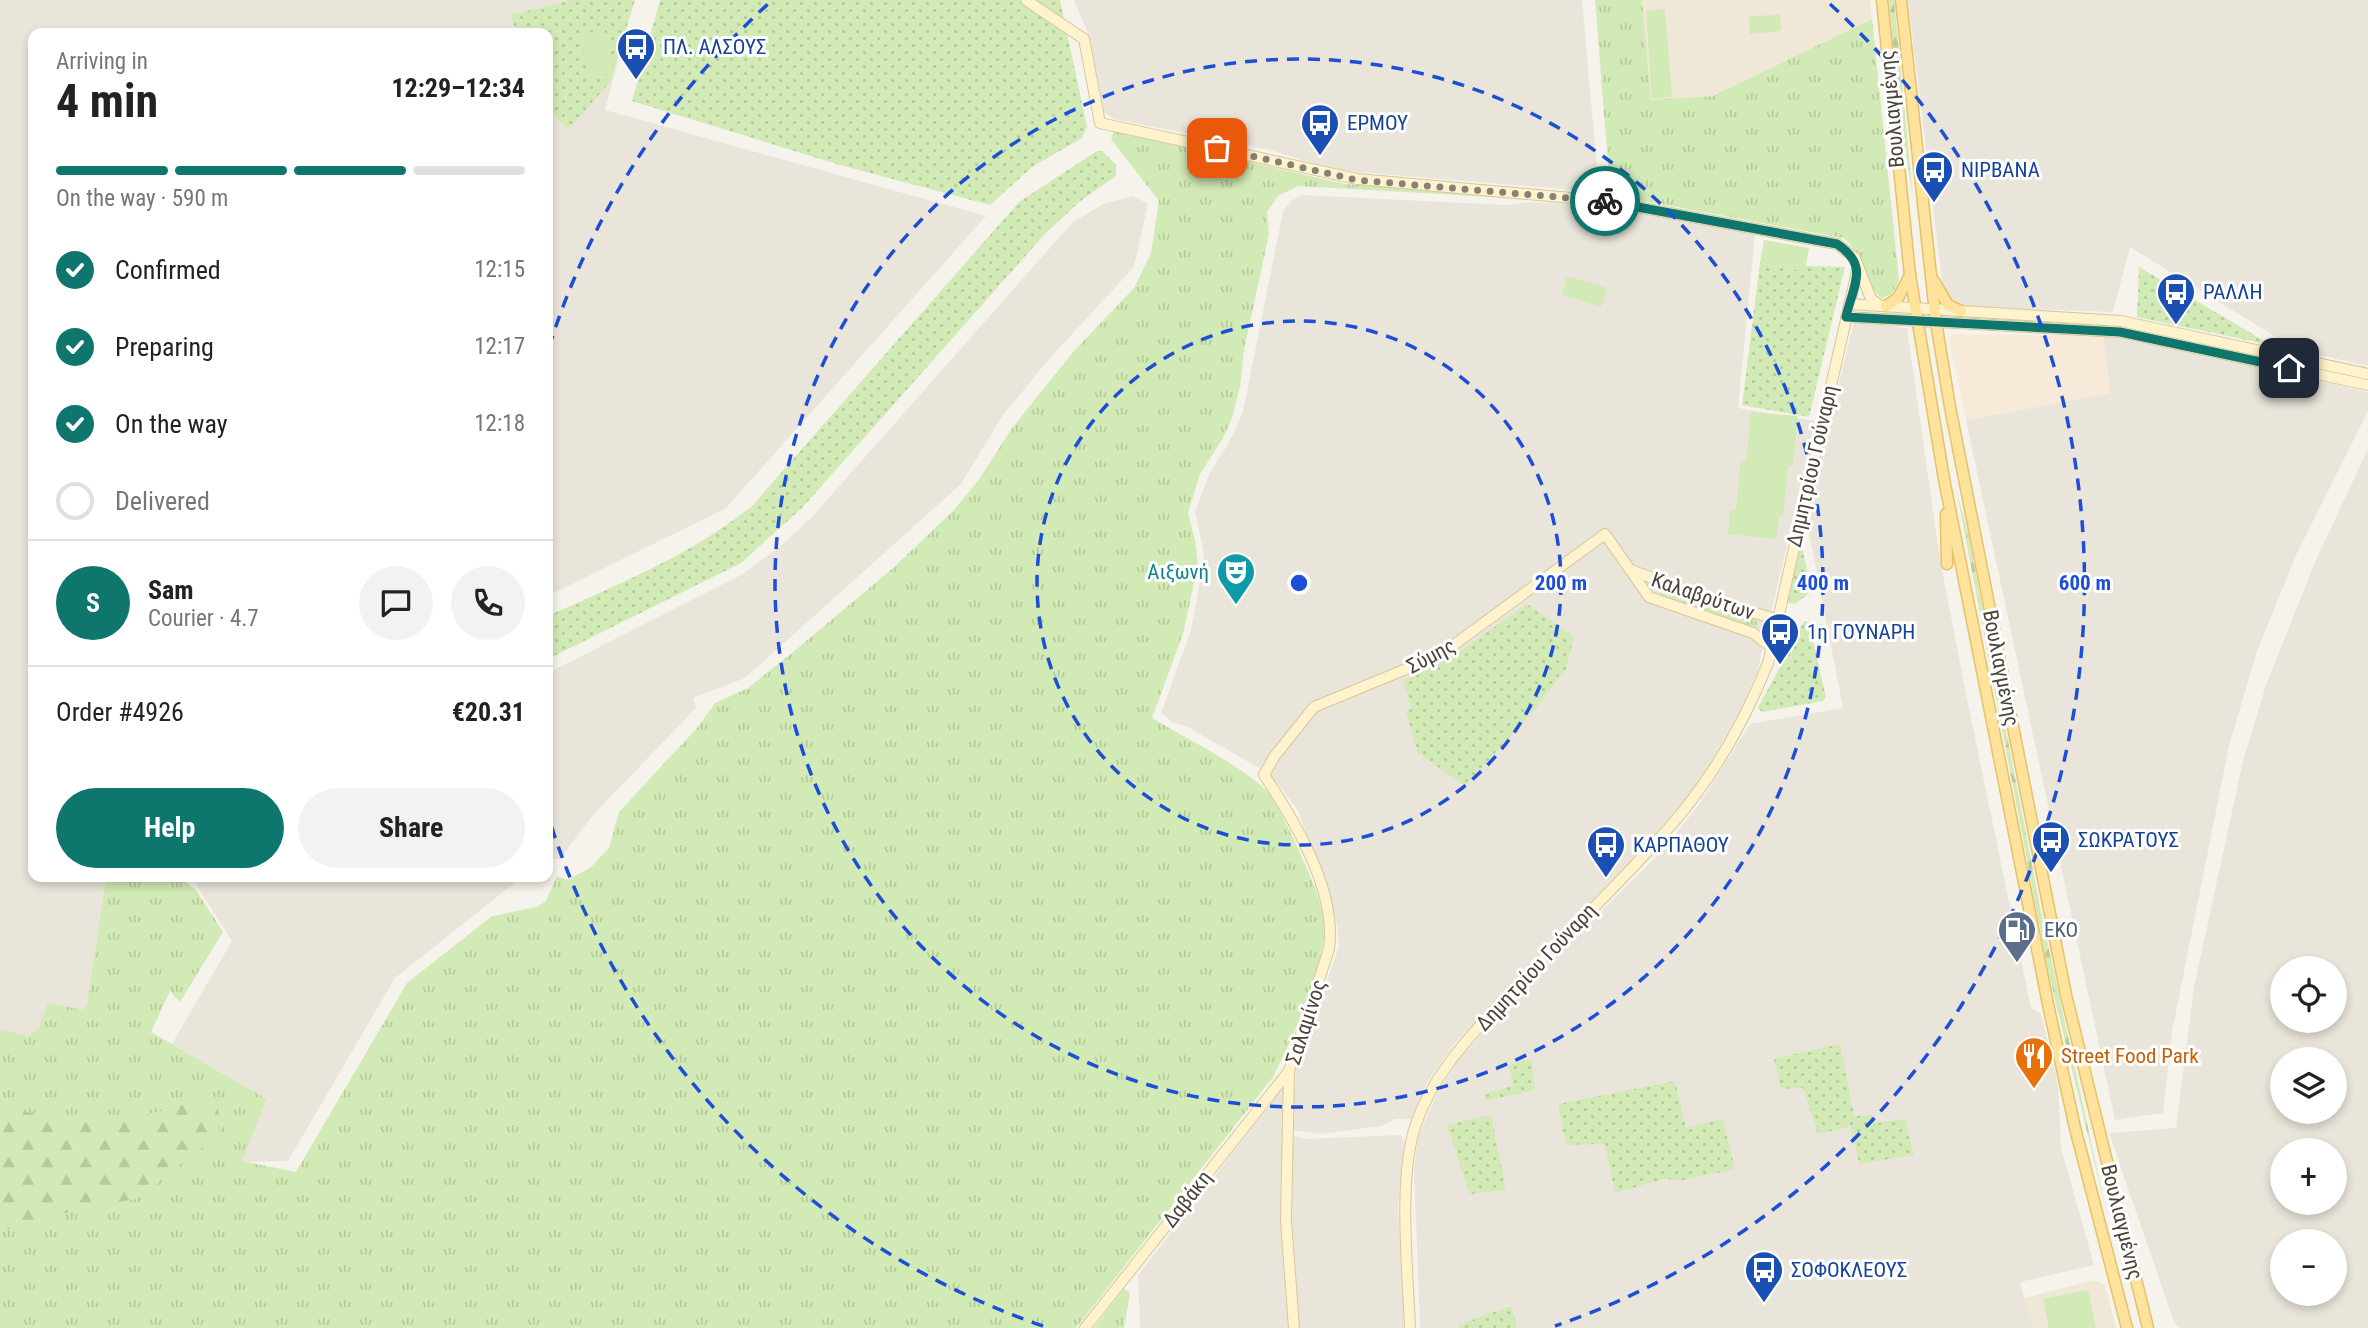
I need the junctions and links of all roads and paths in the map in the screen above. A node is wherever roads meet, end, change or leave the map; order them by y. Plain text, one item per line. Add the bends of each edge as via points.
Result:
1 (1026, 0) edge
2 (1882, 0) edge
3 (1901, 0) edge
4 (1858, 267) junction
5 (1931, 274) junction
6 (1910, 275) junction
7 (1849, 304) junction
8 (1884, 306) junction
9 (1914, 308) junction
10 (1934, 309) junction
11 (1961, 311) junction
12 (1846, 317) junction
13 (1916, 321) junction
14 (1936, 322) junction
15 (2368, 374) edge
16 (2368, 385) edge
17 (1944, 479) junction
18 (1605, 534) joint
19 (1947, 564) dead end
20 (1630, 570) junction
21 (1776, 619) junction
22 (1771, 647) junction
23 (1264, 775) joint
24 (2031, 921) junction
25 (2023, 939) dead end
26 (1289, 1071) junction
27 (1085, 1328) edge
28 (1294, 1328) edge
29 (1410, 1328) edge
30 (2127, 1328) edge
31 (2148, 1328) edge

1 - 4 street via 1084,40 1100,123 1357,180 1648,207 1837,244 1855,258
2 - 6 main road, Βουλιαγμένης
3 - 5 main road, Βουλιαγμένης
4 - 7 street, Δημητρίου Γούναρη
4 - 8 street via 1871,299
5 - 10 main road, Βουλιαγμένης
5 - 11 main road via 1948,305
6 - 8 main road via 1898,299
6 - 9 main road, Βουλιαγμένης
7 - 8 street
7 - 12 street, Δημητρίου Γούναρη
8 - 9 street
9 - 10 street
9 - 13 main road, Βουλιαγμένης
10 - 11 street
10 - 14 main road, Βουλιαγμένης
11 - 15 street via 2121,321
12 - 13 street
12 - 21 street, Δημητρίου Γούναρη
13 - 14 street
13 - 17 main road, Βουλιαγμένης
14 - 16 street via 2140,335
14 - 31 main road, Βουλιαγμένης via 2066,995
17 - 19 main road
17 - 24 main road, Βουλιαγμένης
18 - 20 street, Καλαβρύτων
18 - 23 street, Σύμης via 1440,655 1314,707
20 - 21 street, Καλαβρύτων
20 - 22 street, Καλαβρύτων via 1649,597 1753,633
21 - 22 street, Δημητρίου Γούναρη
22 - 29 street, Δημητρίου Γούναρη via 1744,715 1690,803 1445,1066 1414,1128 1408,1166
23 - 26 street, Σαλαμίνος via 1281,798 1313,863 1332,931
24 - 25 main road
24 - 30 main road, Βουλιαγμένης via 2076,1128
26 - 27 street, Δαβάκη
26 - 28 street, Σαλαμίνος via 1285,1170

